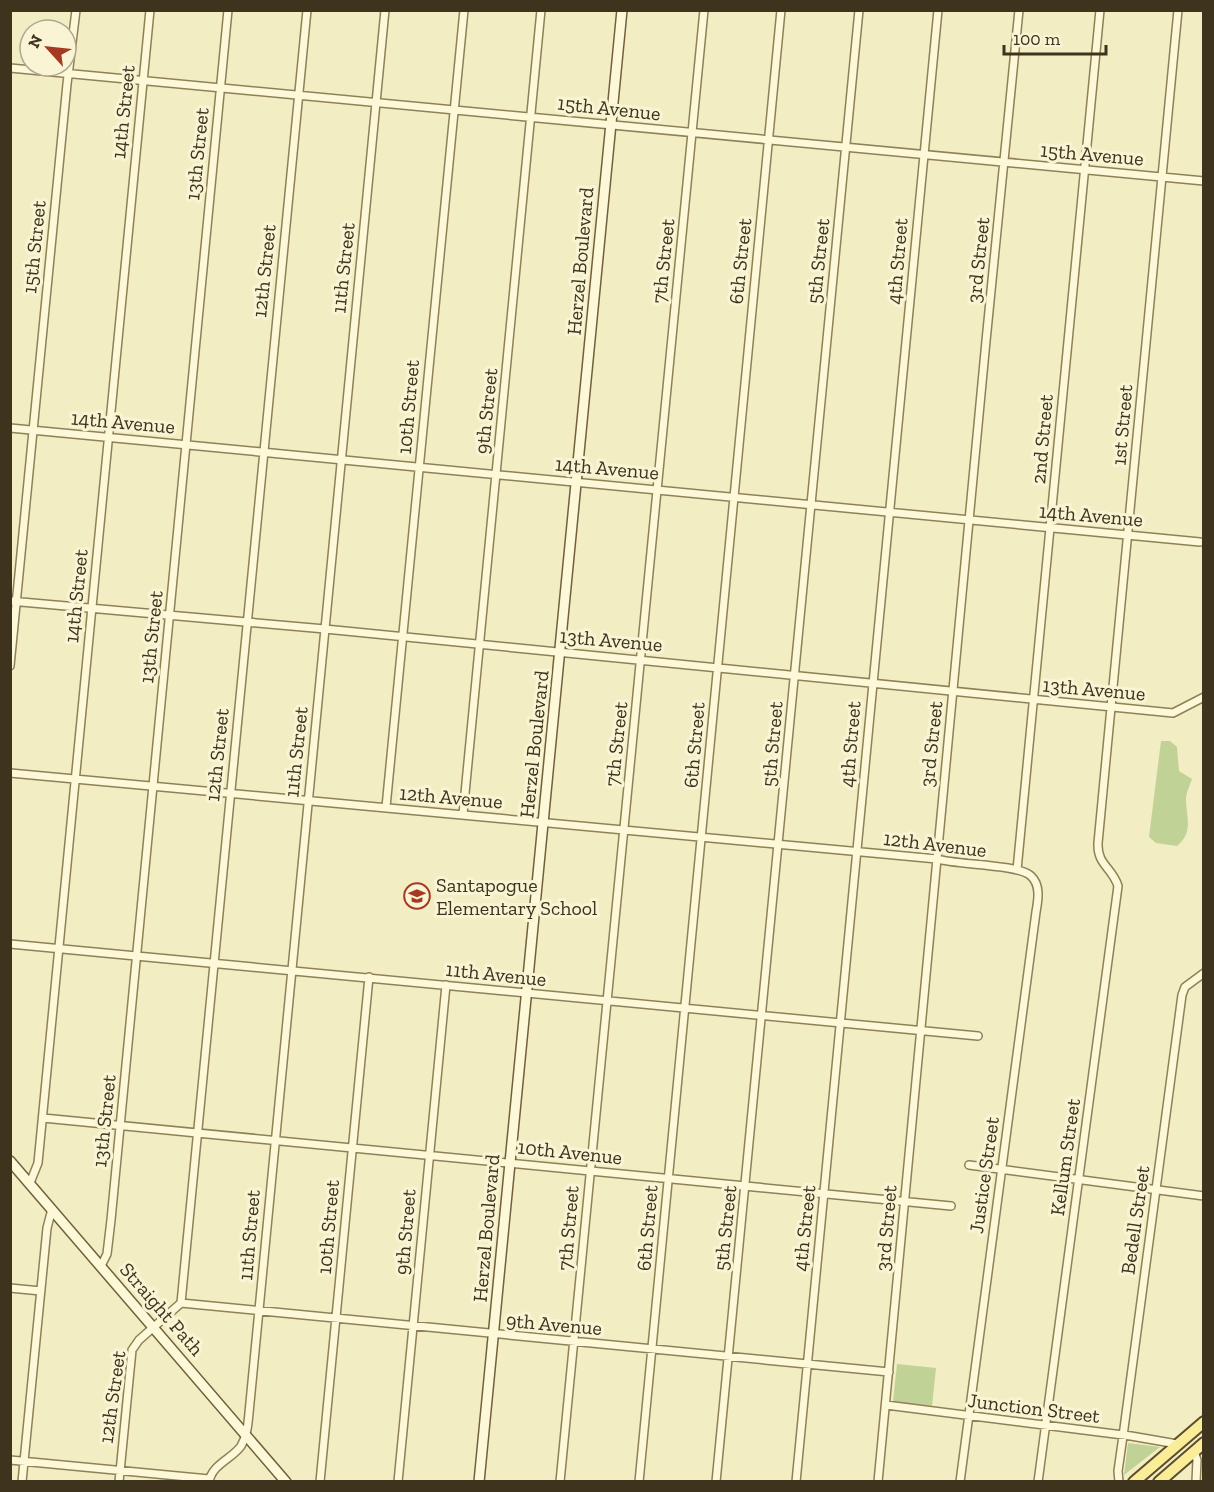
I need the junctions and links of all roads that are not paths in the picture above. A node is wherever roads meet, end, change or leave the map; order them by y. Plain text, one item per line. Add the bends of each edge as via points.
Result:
1 (150, 10) edge
2 (228, 10) edge
3 (307, 10) edge
4 (385, 10) edge
5 (464, 10) edge
6 (541, 10) edge
7 (622, 10) edge
8 (704, 10) edge
9 (781, 10) edge
10 (859, 10) edge
11 (938, 10) edge
12 (1019, 10) edge
13 (1100, 10) edge
14 (1178, 10) edge
15 (78, 74) edge
16 (68, 78) edge
17 (143, 80) junction
18 (220, 87) junction
19 (299, 94) junction
20 (375, 101) junction
21 (454, 109) junction
22 (530, 116) junction
23 (610, 124) junction
24 (692, 133) junction
25 (768, 140) junction
26 (846, 147) junction
27 (923, 155) junction
28 (1005, 162) junction
29 (1085, 170) junction
30 (1162, 177) junction
31 (1203, 181) edge
32 (10, 428) edge
33 (33, 430) junction
34 (108, 438) junction
35 (186, 444) junction
36 (263, 451) junction
37 (341, 459) junction
38 (419, 466) junction
39 (496, 474) junction
40 (576, 481) junction
41 (657, 489) junction
42 (734, 496) junction
43 (811, 503) junction
44 (889, 511) junction
45 (969, 519) junction
46 (1050, 528) junction
47 (1128, 535) junction
48 (1200, 542) dead end
49 (14, 601) edge
50 (92, 608) junction
51 (170, 615) junction
52 (247, 622) junction
53 (325, 628) junction
54 (402, 636) junction
55 (479, 644) junction
56 (561, 652) junction
57 (640, 660) junction
58 (10, 666) edge
59 (717, 667) junction
60 (795, 675) junction
61 (872, 682) junction
62 (953, 692) junction
63 (1203, 697) edge
64 (1034, 699) junction
65 (1110, 707) junction
66 (10, 773) edge
67 (76, 779) junction
68 (152, 785) junction
69 (230, 793) junction
70 (308, 799) junction
71 (386, 807) junction
72 (463, 814) junction
73 (544, 823) junction
74 (624, 831) junction
75 (702, 838) junction
76 (1098, 843) joint
77 (778, 845) junction
78 (856, 852) junction
79 (936, 860) junction
80 (1017, 870) junction
81 (1030, 875) joint
82 (10, 944) edge
83 (58, 948) junction
84 (136, 956) junction
85 (214, 963) junction
86 (291, 969) junction
87 (1203, 973) edge
88 (369, 977) junction
89 (446, 985) junction
90 (527, 994) junction
91 (608, 1001) junction
92 (684, 1008) junction
93 (762, 1016) junction
94 (840, 1023) junction
95 (921, 1030) junction
96 (978, 1036) dead end
97 (42, 1118) junction
98 (120, 1126) junction
99 (197, 1133) junction
100 (274, 1140) junction
101 (352, 1147) junction
102 (429, 1156) junction
103 (10, 1161) edge
104 (510, 1163) junction
105 (969, 1166) dead end
106 (1001, 1169) junction
107 (590, 1171) junction
108 (668, 1179) junction
109 (1078, 1179) junction
110 (30, 1183) junction
111 (746, 1186) junction
112 (1156, 1190) junction
113 (824, 1194) junction
114 (1203, 1196) edge
115 (905, 1202) junction
116 (951, 1206) dead end
117 (52, 1209) junction
118 (101, 1266) junction
119 (10, 1288) edge
120 (40, 1291) junction
121 (181, 1304) junction
122 (259, 1311) junction
123 (335, 1319) junction
124 (413, 1326) junction
125 (154, 1327) junction
126 (494, 1335) junction
127 (574, 1342) junction
128 (652, 1350) junction
129 (729, 1356) junction
130 (807, 1365) junction
131 (889, 1372) junction
132 (886, 1405) junction
133 (969, 1416) junction
134 (1203, 1422) edge
135 (1046, 1426) junction
136 (246, 1435) junction
137 (1123, 1436) junction
138 (1203, 1443) edge
139 (1174, 1446) junction
140 (1194, 1451) junction
141 (10, 1460) edge
142 (24, 1461) junction
143 (120, 1470) junction
144 (209, 1480) edge
145 (22, 1482) edge
146 (119, 1482) edge
147 (286, 1482) edge
148 (320, 1482) edge
149 (398, 1482) edge
150 (479, 1482) edge
151 (560, 1482) edge
152 (639, 1482) edge
153 (716, 1482) edge
154 (796, 1482) edge
155 (878, 1482) edge
156 (960, 1482) edge
157 (1038, 1482) edge
158 (1119, 1482) edge
159 (1134, 1482) edge
160 (1145, 1482) edge
161 (1159, 1482) edge
162 (1196, 1482) edge

1 - 17 street, 14th Street
2 - 18 street, 13th Street
3 - 19 street, 12th Street
4 - 20 street, 11th Street
5 - 21 street, 10th Street
6 - 22 street, 9th Street
7 - 23 street, Herzel Boulevard
8 - 24 street, 7th Street
9 - 25 street, 6th Street
10 - 26 street, 5th Street
11 - 27 street, 4th Street
12 - 28 street, 3rd Street
13 - 29 street, 2nd Street
14 - 30 street, 1st Street
15 - 17 street, 15th Avenue
16 - 33 street, 15th Street
17 - 18 street, 15th Avenue
17 - 34 street, 14th Street
18 - 19 street, 15th Avenue
18 - 35 street, 13th Street
19 - 20 street, 15th Avenue
19 - 36 street, 12th Street
20 - 21 street, 15th Avenue
20 - 37 street, 11th Street
21 - 22 street, 15th Avenue
21 - 38 street, 10th Street
22 - 23 street, 15th Avenue
22 - 39 street, 9th Street
23 - 24 street, 15th Avenue
23 - 40 street, Herzel Boulevard
24 - 25 street, 15th Avenue
24 - 41 street, 7th Street
25 - 26 street, 15th Avenue
25 - 42 street, 6th Street
26 - 27 street, 15th Avenue
26 - 43 street, 5th Street
27 - 28 street, 15th Avenue
27 - 44 street, 4th Street
28 - 29 street, 15th Avenue
28 - 45 street, 3rd Street
29 - 30 street, 15th Avenue
29 - 46 street, 2nd Street
30 - 31 street, 15th Avenue
30 - 47 street, 1st Street
32 - 33 street, 14th Avenue
33 - 34 street, 14th Avenue
33 - 49 street, 15th Street
34 - 35 street, 14th Avenue
34 - 50 street, 14th Street
35 - 36 street, 14th Avenue
35 - 51 street, 13th Street
36 - 37 street, 14th Avenue
36 - 52 street, 12th Street
37 - 38 street, 14th Avenue
37 - 53 street, 11th Street
38 - 39 street, 14th Avenue
38 - 54 street, 10th Street
39 - 40 street, 14th Avenue
39 - 55 street, 9th Street
40 - 41 street, 14th Avenue
40 - 56 street, Herzel Boulevard
41 - 42 street, 14th Avenue
41 - 57 street, 7th Street
42 - 43 street, 14th Avenue
42 - 59 street, 6th Street
43 - 44 street, 14th Avenue
43 - 60 street, 5th Street
44 - 45 street, 14th Avenue
44 - 61 street, 4th Street
45 - 46 street, 14th Avenue
45 - 62 street, 3rd Street
46 - 47 street, 14th Avenue
46 - 64 street, 2nd Street
47 - 48 street, 14th Avenue
47 - 65 street, 1st Street
49 - 50 street, 13th Avenue
49 - 58 street, 15th Street
50 - 51 street, 13th Avenue
50 - 67 street, 14th Street
51 - 52 street, 13th Avenue
51 - 68 street, 13th Street
52 - 53 street, 13th Avenue
52 - 69 street, 12th Street
53 - 54 street, 13th Avenue
53 - 70 street, 11th Street
54 - 55 street, 13th Avenue
54 - 71 street, 10th Street
55 - 56 street, 13th Avenue
55 - 72 street, 9th Street
56 - 57 street, 13th Avenue
56 - 73 street, Herzel Boulevard
57 - 59 street, 13th Avenue
57 - 74 street, 7th Street
59 - 60 street, 13th Avenue
59 - 75 street, 6th Street
60 - 61 street, 13th Avenue
60 - 77 street, 5th Street
61 - 62 street, 13th Avenue
61 - 78 street, 4th Street
62 - 64 street, 13th Avenue
62 - 79 street, 3rd Street
63 - 65 street, 13th Avenue via 1173,713
64 - 65 street, 13th Avenue
64 - 80 street, 2nd Street
65 - 76 street, 1st Street
66 - 67 street, 12th Avenue
67 - 68 street, 12th Avenue
67 - 83 street, 14th Street
68 - 69 street, 12th Avenue
68 - 84 street, 13th Street
69 - 70 street, 12th Avenue
69 - 85 street, 12th Street
70 - 71 street, 12th Avenue
70 - 86 street, 11th Street
71 - 72 street, 12th Avenue
72 - 73 street, 12th Avenue
73 - 74 street, 12th Avenue
73 - 90 street, Herzel Boulevard
74 - 75 street, 12th Avenue
74 - 91 street, 7th Street
75 - 77 street, 12th Avenue
75 - 92 street, 6th Street
76 - 109 street, Kellum Street via 1098,855 1118,886
77 - 78 street, 12th Avenue
77 - 93 street, 5th Street
78 - 79 street, 12th Avenue
78 - 94 street, 4th Street
79 - 80 street, 12th Avenue
79 - 95 street, 3rd Street
80 - 81 street, 12th Avenue
81 - 106 street, Justice Street via 1037,885 1036,912
82 - 83 street, 11th Avenue
83 - 84 street, 11th Avenue
83 - 97 street, 14th Street
84 - 85 street, 11th Avenue
84 - 98 street, 13th Street
85 - 86 street, 11th Avenue
85 - 99 street, 12th Street
86 - 88 street, 11th Avenue
86 - 100 street, 11th Street
87 - 112 street, Bedell Street via 1185,987 1182,995
88 - 89 street, 11th Avenue
88 - 101 street, 10th Street
89 - 90 street, 11th Avenue
89 - 102 street, 9th Street
90 - 91 street, 11th Avenue
90 - 104 street, Herzel Boulevard
91 - 92 street, 11th Avenue
91 - 107 street, 7th Street
92 - 93 street, 11th Avenue
92 - 108 street, 6th Street
93 - 94 street, 11th Avenue
93 - 111 street, 5th Street
94 - 95 street, 11th Avenue
94 - 113 street, 4th Street
95 - 96 street, 11th Avenue
95 - 115 street, 3rd Street
97 - 98 street, 10th Avenue
97 - 110 street, 14th Street via 38,1166
98 - 99 street, 10th Avenue
98 - 118 street, 13th Street via 108,1249
99 - 100 street, 10th Avenue
99 - 121 street, 12th Street
100 - 101 street, 10th Avenue
100 - 122 street, 11th Street
101 - 102 street, 10th Avenue
101 - 123 street, 10th Street
102 - 104 street, 10th Avenue
102 - 124 street, 9th Street
103 - 110 street, Straight Path
104 - 107 street, 10th Avenue
104 - 126 street, Herzel Boulevard
105 - 106 street
106 - 109 street
106 - 133 street, Justice Street
107 - 108 street, 10th Avenue
107 - 127 street, 7th Street
108 - 111 street, 10th Avenue
108 - 128 street, 6th Street
109 - 112 street
109 - 135 street, Kellum Street
110 - 117 street, Straight Path
111 - 113 street, 10th Avenue
111 - 129 street, 5th Street
112 - 114 street
112 - 137 street, Bedell Street
113 - 115 street, 10th Avenue
113 - 130 street, 4th Street
115 - 116 street, 10th Avenue
115 - 131 street, 3rd Street
117 - 118 street, Straight Path
117 - 120 street
118 - 125 street, Straight Path
119 - 120 street
120 - 142 street
121 - 122 street, 9th Avenue
121 - 125 street, 12th Street
122 - 123 street, 9th Avenue
122 - 136 street, 11th Street
123 - 124 street, 9th Avenue
123 - 148 street, 10th Street
124 - 126 street, 9th Avenue
124 - 149 street, 9th Street
125 - 136 street, Straight Path
125 - 143 street, 12th Street via 132,1350
126 - 127 street, 9th Avenue
126 - 150 street, Herzel Boulevard
127 - 128 street, 9th Avenue
127 - 151 street, 7th Street
128 - 129 street, 9th Avenue
128 - 152 street, 6th Street
129 - 130 street, 9th Avenue
129 - 153 street, 5th Street
130 - 131 street, 9th Avenue
130 - 154 street, 4th Street
131 - 132 street, 3rd Street
132 - 133 street, Junction Street
132 - 155 street, 3rd Street
133 - 135 street, Junction Street
133 - 156 street, Justice Street
134 - 139 main road
135 - 137 street, Junction Street
135 - 157 street, Kellum Street
136 - 144 street via 241,1446 213,1471
136 - 147 street, Straight Path
137 - 139 street, Junction Street
137 - 158 street, Bedell Street
138 - 140 main road
139 - 159 main road
139 - 160 main road
140 - 161 main road
140 - 162 street
141 - 142 street
142 - 143 street
142 - 145 street
143 - 144 street
143 - 146 street, 12th Street

